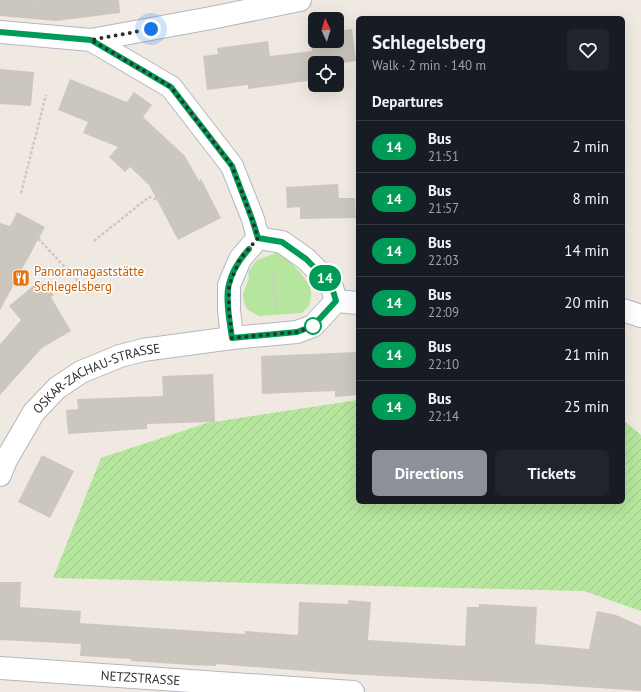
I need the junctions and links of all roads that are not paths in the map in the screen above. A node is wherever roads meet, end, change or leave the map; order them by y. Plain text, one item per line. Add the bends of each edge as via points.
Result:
1 (300, 0) edge
2 (0, 32) edge
3 (91, 40) junction
4 (258, 238) junction
5 (336, 301) junction
6 (356, 303) edge
7 (625, 311) edge
8 (641, 316) edge
9 (232, 338) junction
10 (0, 475) edge
11 (0, 668) edge
12 (353, 692) edge

1 - 3 street
2 - 3 street
3 - 4 street via 171,87 232,166
4 - 5 street via 282,242 306,259 331,284
4 - 9 street via 240,259 229,285
5 - 6 street
5 - 9 street via 313,326 297,332
7 - 8 street
9 - 10 street, OSKAR-ZACHAU-STRASSE via 143,350 120,356 81,372 57,388 34,412
11 - 12 street, NETZSTRASSE

